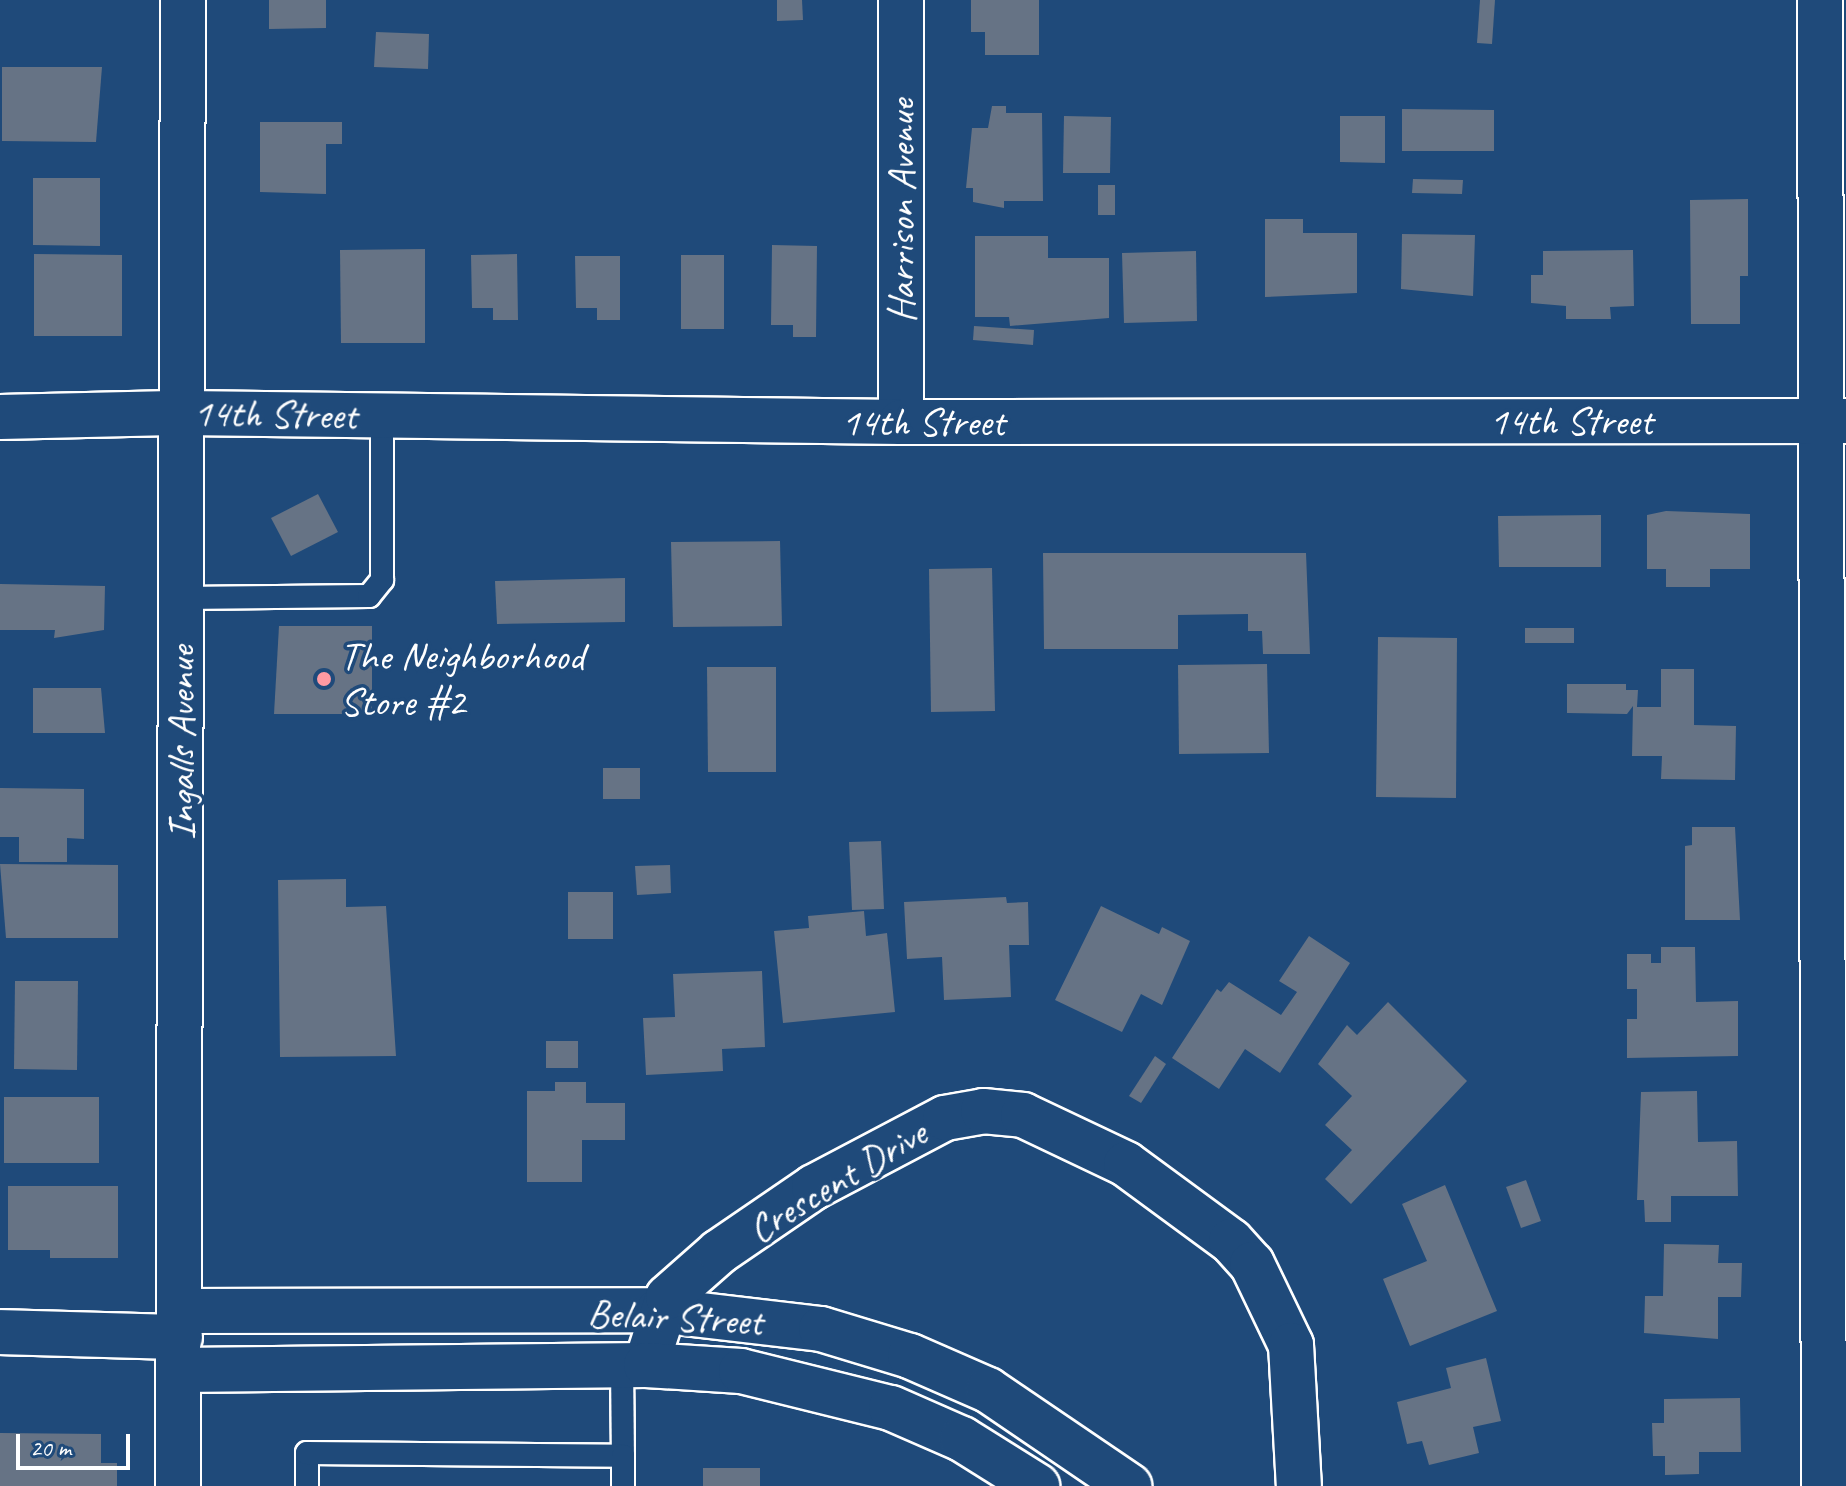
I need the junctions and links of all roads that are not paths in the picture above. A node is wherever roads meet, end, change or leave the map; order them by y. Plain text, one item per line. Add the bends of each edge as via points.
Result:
1 (183, 0) edge
2 (901, 0) edge
3 (1820, 0) edge
4 (183, 413) junction
5 (382, 416) junction
6 (0, 417) edge
7 (1833, 421) edge
8 (901, 422) junction
9 (182, 598) junction
10 (659, 1310) junction
11 (0, 1332) edge
12 (179, 1339) junction
13 (634, 1365) junction
14 (623, 1456) junction
15 (178, 1486) edge
16 (307, 1486) edge
17 (623, 1486) edge
18 (1037, 1486) edge
19 (1129, 1486) edge
20 (1299, 1486) edge
21 (1824, 1486) edge

1 - 4 street, Ingalls Avenue
2 - 8 street, Harrison Avenue
3 - 7 street
4 - 5 street, 14th Street
4 - 6 street, 14th Street
4 - 9 street, Ingalls Avenue
5 - 8 street, 14th Street
5 - 9 lane via 382,580 369,596
7 - 8 street, 14th Street
7 - 21 street
9 - 12 street, Ingalls Avenue
10 - 12 street, Belair Street
10 - 13 street
10 - 19 street, Belair Street via 821,1329 910,1356 988,1390
10 - 20 street, Crescent Drive via 719,1252 898,1138 945,1118 983,1111 1023,1115 1126,1164 1219,1231 1252,1264 1291,1345
11 - 12 street, Belair Street
12 - 13 street, Belair Street
12 - 15 street, Ingalls Avenue
13 - 14 lane
13 - 18 street, Belair Street via 741,1371 891,1408 962,1439
14 - 16 lane via 307,1453
14 - 17 lane

